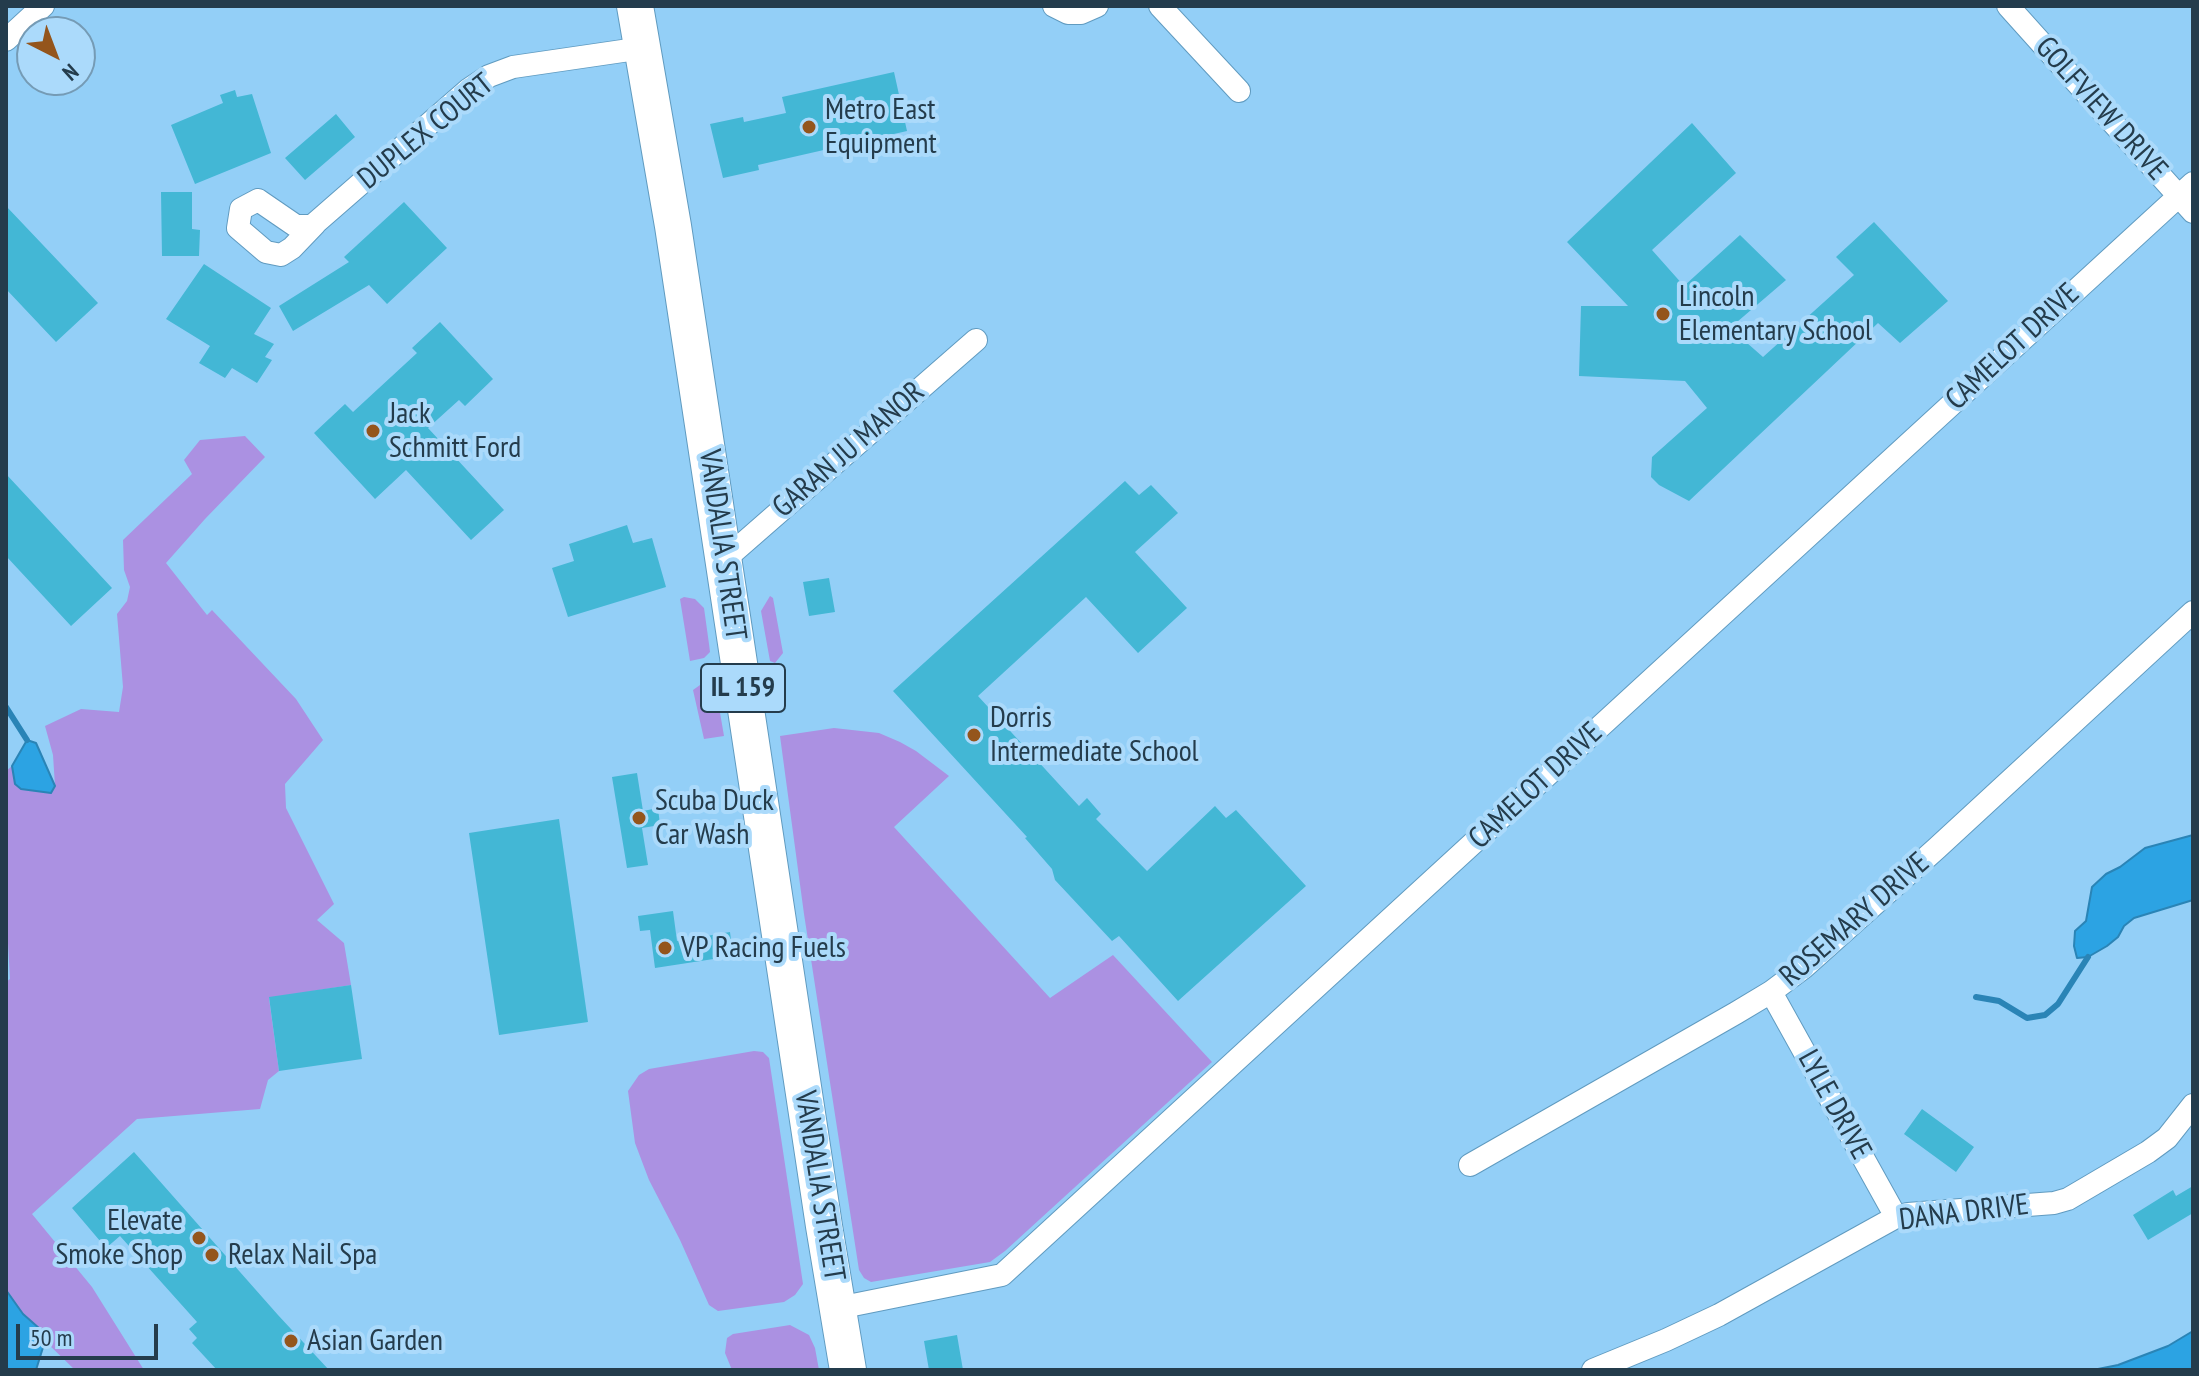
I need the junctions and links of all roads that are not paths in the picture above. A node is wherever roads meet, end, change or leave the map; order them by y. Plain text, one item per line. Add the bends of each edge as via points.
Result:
1 (43, 6) edge
2 (635, 6) edge
3 (1054, 6) edge
4 (1097, 6) edge
5 (1160, 6) edge
6 (2008, 6) edge
7 (6, 40) edge
8 (643, 48) junction
9 (1239, 91) dead end
10 (2188, 197) edge
11 (315, 224) dead end
12 (976, 340) dead end
13 (723, 561) junction
14 (2193, 612) edge
15 (1771, 992) junction
16 (2193, 1105) edge
17 (1470, 1165) dead end
18 (1896, 1217) junction
19 (838, 1308) junction
20 (848, 1370) edge
21 (1593, 1370) edge

1 - 7 street
2 - 8 main road, VANDALIA STREET / IL 159
3 - 4 street via 1068,13
5 - 9 street
6 - 10 street, GOLFVIEW DRIVE
8 - 11 street, DUPLEX COURT via 513,67 489,76
8 - 13 main road, VANDALIA STREET / IL 159
10 - 19 street, CAMELOT DRIVE via 1002,1275
12 - 13 street, GARAN JU MANOR
13 - 19 main road, VANDALIA STREET / IL 159
14 - 15 street, ROSEMARY DRIVE via 1937,848
15 - 17 street, ROSEMARY DRIVE
15 - 18 street, LYLE DRIVE
16 - 18 street, DANA DRIVE via 2167,1138 2068,1199
18 - 21 street, DANA DRIVE via 1719,1315
19 - 20 main road, VANDALIA STREET / IL 159

